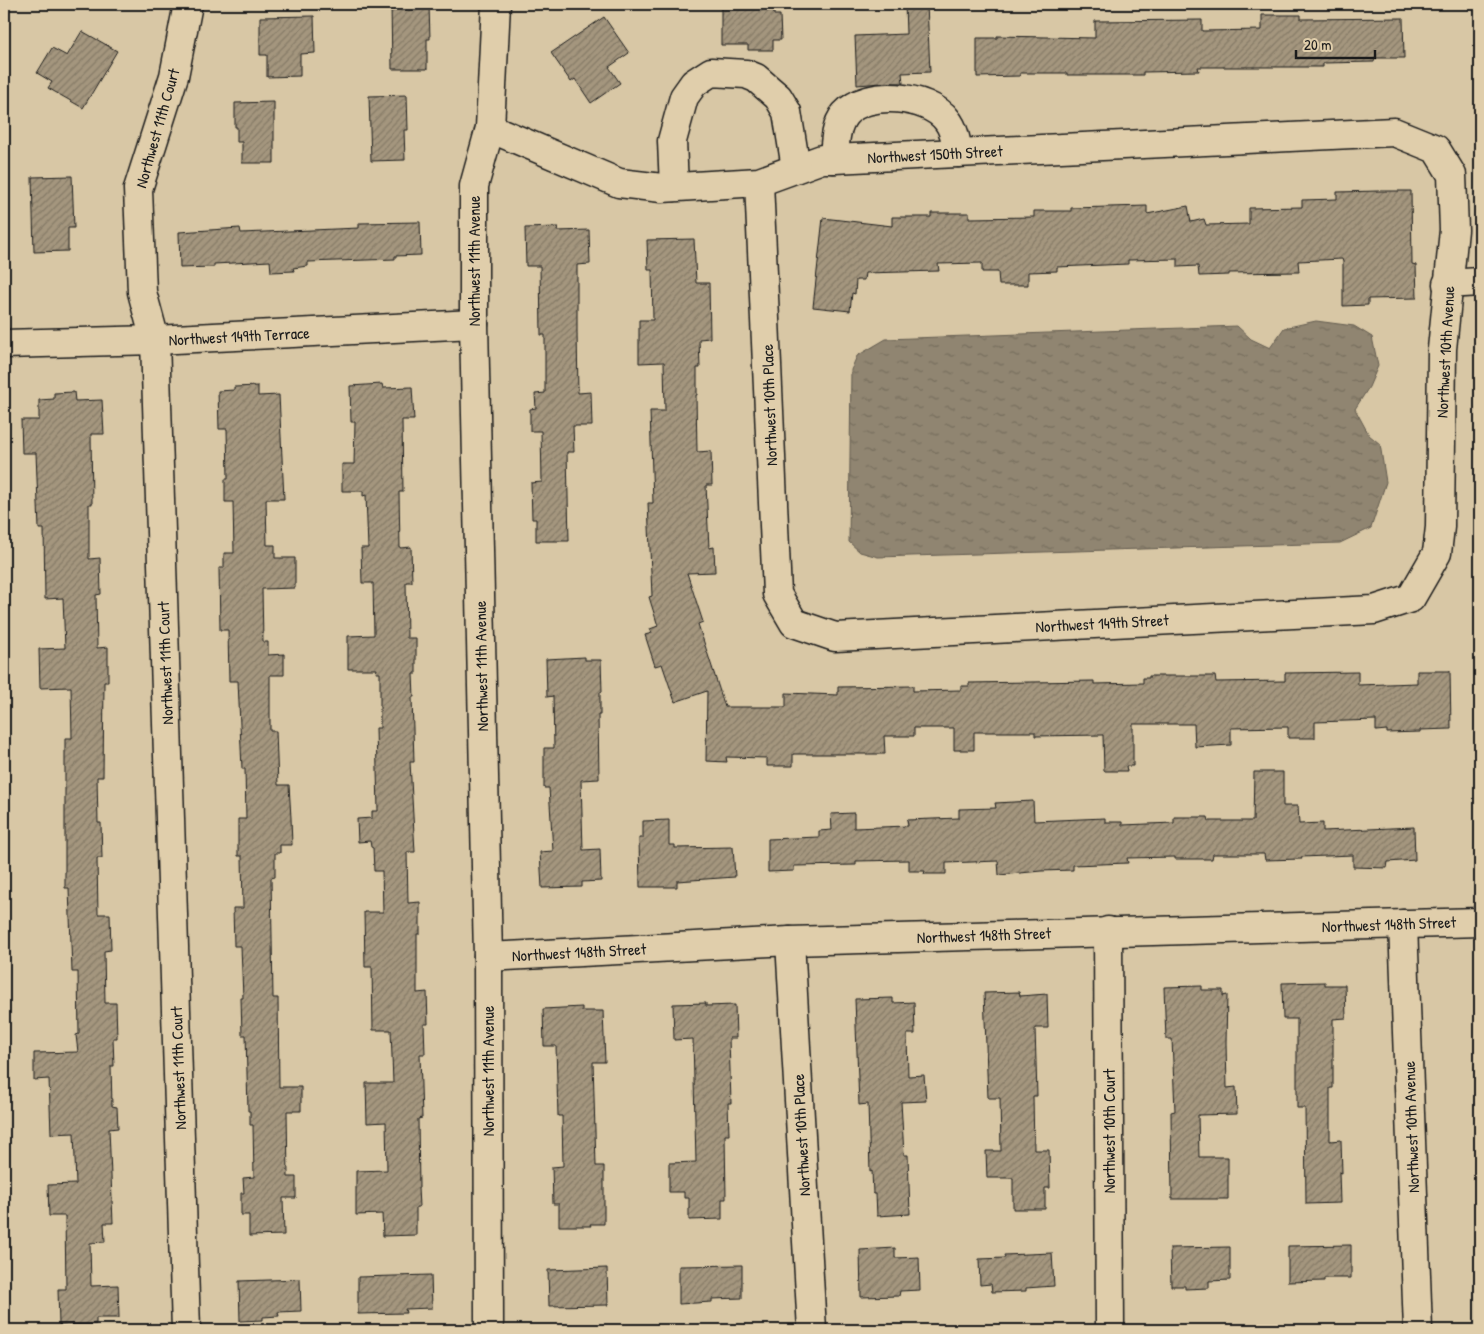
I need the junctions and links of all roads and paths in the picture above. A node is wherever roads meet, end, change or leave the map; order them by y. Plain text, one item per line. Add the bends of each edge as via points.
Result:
1 (188, 4) edge
2 (496, 4) edge
3 (490, 128) junction
4 (1394, 132) joint
5 (958, 153) junction
6 (834, 159) junction
7 (796, 168) junction
8 (759, 182) junction
9 (674, 187) junction
10 (1480, 282) edge
11 (1448, 284) junction
12 (474, 324) junction
13 (155, 340) junction
14 (4, 344) edge
15 (1411, 598) joint
16 (794, 623) joint
17 (1480, 922) edge
18 (1403, 924) junction
19 (1108, 931) junction
20 (790, 941) junction
21 (488, 956) junction
22 (186, 1330) edge
23 (489, 1330) edge
24 (812, 1330) edge
25 (1110, 1330) edge
26 (1418, 1330) edge

1 - 13 street, Northwest 11th Court via 174,76 138,188 142,292
2 - 3 street, Northwest 11th Avenue
3 - 9 street, Northwest 150th Street via 620,183
3 - 12 street, Northwest 11th Avenue via 474,186
4 - 5 street, Northwest 150th Street
4 - 11 street, Northwest 10th Avenue via 1436,149 1452,175 1454,230
5 - 6 street, Northwest 150th Street
5 - 6 street via 953,129 946,118 926,104 901,98 862,103 846,114 838,127
6 - 7 street, Northwest 150th Street via 822,159
7 - 8 street, Northwest 150th Street
7 - 9 street via 787,112 778,97 756,78 746,74 711,72 694,82 684,97 672,142
8 - 9 street, Northwest 150th Street
8 - 16 street, Northwest 10th Place via 777,594
10 - 11 street
11 - 15 street, Northwest 10th Avenue via 1442,349 1437,553
12 - 13 street, Northwest 149th Terrace
12 - 21 street, Northwest 11th Avenue
13 - 14 street, Northwest 149th Terrace
13 - 22 street, Northwest 11th Court
15 - 16 street, Northwest 149th Street via 1374,610 835,637
17 - 18 street, Northwest 148th Street
18 - 19 street, Northwest 148th Street
18 - 26 street, Northwest 10th Avenue
19 - 20 street, Northwest 148th Street
19 - 25 street, Northwest 10th Court
20 - 21 street, Northwest 148th Street
20 - 24 street, Northwest 10th Place
21 - 23 street, Northwest 11th Avenue

